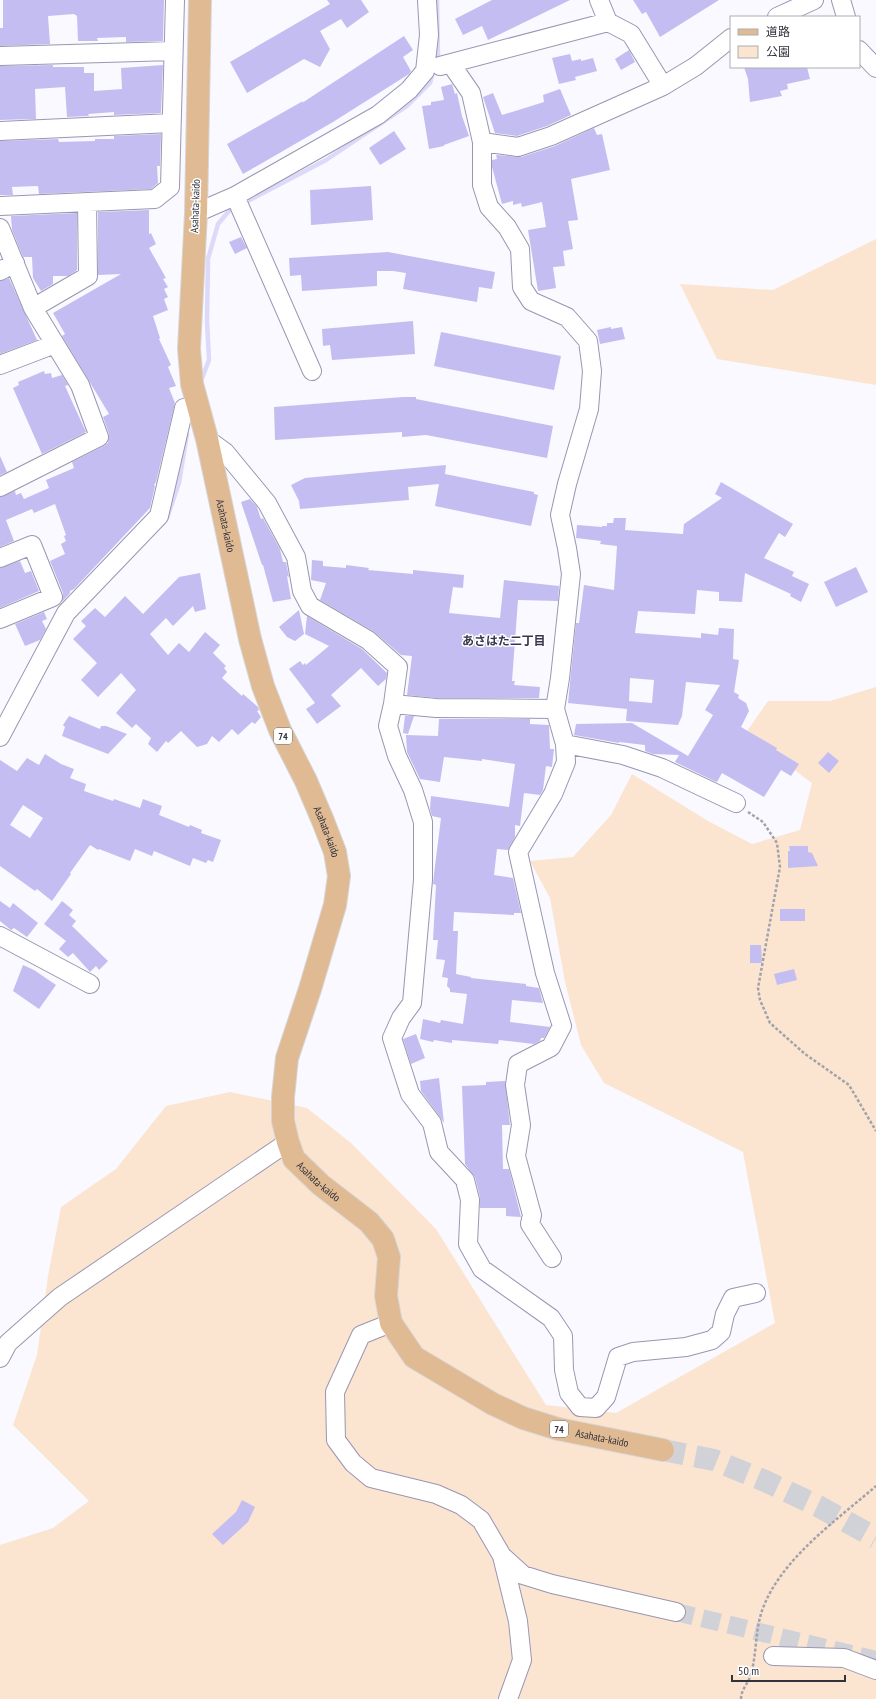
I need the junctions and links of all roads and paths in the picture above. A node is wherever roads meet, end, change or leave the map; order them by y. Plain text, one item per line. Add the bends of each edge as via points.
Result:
1 (175, 0) edge
2 (200, 0) edge
3 (427, 0) edge
4 (599, 0) edge
5 (814, 0) edge
6 (841, 0) edge
7 (779, 16) edge
8 (846, 16) edge
9 (608, 22) junction
10 (730, 39) edge
11 (173, 51) junction
12 (860, 51) edge
13 (0, 56) edge
14 (451, 64) junction
15 (876, 68) edge
16 (425, 71) junction
17 (663, 86) junction
18 (172, 123) junction
19 (0, 130) edge
20 (482, 142) junction
21 (235, 196) junction
22 (87, 202) junction
23 (0, 206) edge
24 (196, 212) junction
25 (0, 228) edge
26 (7, 267) edge
27 (34, 308) junction
28 (55, 344) junction
29 (0, 365) edge
30 (312, 370) dead end
31 (184, 408) dead end
32 (207, 439) junction
33 (0, 487) edge
34 (0, 558) edge
35 (0, 619) edge
36 (393, 704) junction
37 (555, 709) junction
38 (0, 736) edge
39 (565, 744) junction
40 (736, 803) joint
41 (0, 936) edge
42 (90, 984) dead end
43 (876, 1131) edge
44 (288, 1142) junction
45 (552, 1258) dead end
46 (756, 1293) dead end
47 (391, 1323) junction
48 (0, 1358) edge
49 (663, 1450) tunnel mouth
50 (876, 1486) edge
51 (502, 1556) junction
52 (676, 1612) tunnel mouth
53 (773, 1656) dead end
54 (876, 1670) edge
55 (508, 1699) edge
56 (741, 1699) edge

1 - 11 street
2 - 24 main road, Asahata-kaido / 74
3 - 16 street via 429,35
4 - 9 street
5 - 7 street
6 - 8 street
9 - 14 street
9 - 17 street via 631,34
10 - 17 street via 696,66
11 - 13 street
11 - 18 street
12 - 15 street
14 - 16 street
14 - 20 street via 471,93
16 - 21 street via 409,90 378,115
17 - 20 street via 551,136 518,147
18 - 19 street
18 - 22 street via 170,186 155,199
20 - 37 street via 482,185 489,206 507,227 520,249 522,287 531,300 567,317 588,341 592,370 589,409 560,515 571,574
21 - 24 street
21 - 30 street
22 - 23 street
22 - 27 street via 88,276
24 - 32 main road, Asahata-kaido / 74 via 190,349 192,384
25 - 26 street
26 - 27 street
27 - 28 street
28 - 29 street
28 - 33 street via 80,385 99,437
31 - 38 street via 159,516 66,613
32 - 36 street via 225,452 267,503 296,557 302,591 310,606 368,640 398,667
32 - 44 main road, Asahata-kaido / 74 via 240,598 264,686 280,730 323,821 335,852 339,876 333,912 287,1058 283,1121
34 - 35 street via 32,545 53,597
36 - 37 street via 436,708
36 - 46 street via 388,726 423,822 424,848 412,1003 401,1018 392,1038 410,1094 432,1124 439,1152 465,1180 470,1200 468,1244 482,1269 551,1318 562,1336 564,1370 569,1393 580,1407 596,1408 606,1397 618,1357 633,1352 686,1347 712,1340 721,1332 725,1314 733,1298
37 - 39 street
39 - 40 street via 623,755 662,768
39 - 45 street via 566,762 553,794 518,852 545,973 562,1026 551,1047 518,1064 515,1085 521,1125 516,1156 532,1215 530,1224
40 - 43 path via 763,822 778,843 780,867 758,988 760,1000 770,1023 805,1054 849,1085
41 - 42 street
44 - 47 main road, Asahata-kaido / 74 via 294,1159 321,1185 369,1222 383,1239 389,1257 386,1296
44 - 48 street via 60,1296 8,1343
47 - 49 main road, Asahata-kaido / 74 via 414,1357 493,1404 558,1429
47 - 51 street via 361,1335 335,1392 336,1440 353,1463 371,1478 436,1494 461,1505 481,1520
50 - 56 path via 798,1555 773,1587 762,1609 751,1675 741,1693
51 - 52 street via 523,1575
51 - 55 street via 518,1621 522,1660
53 - 54 street via 844,1658

